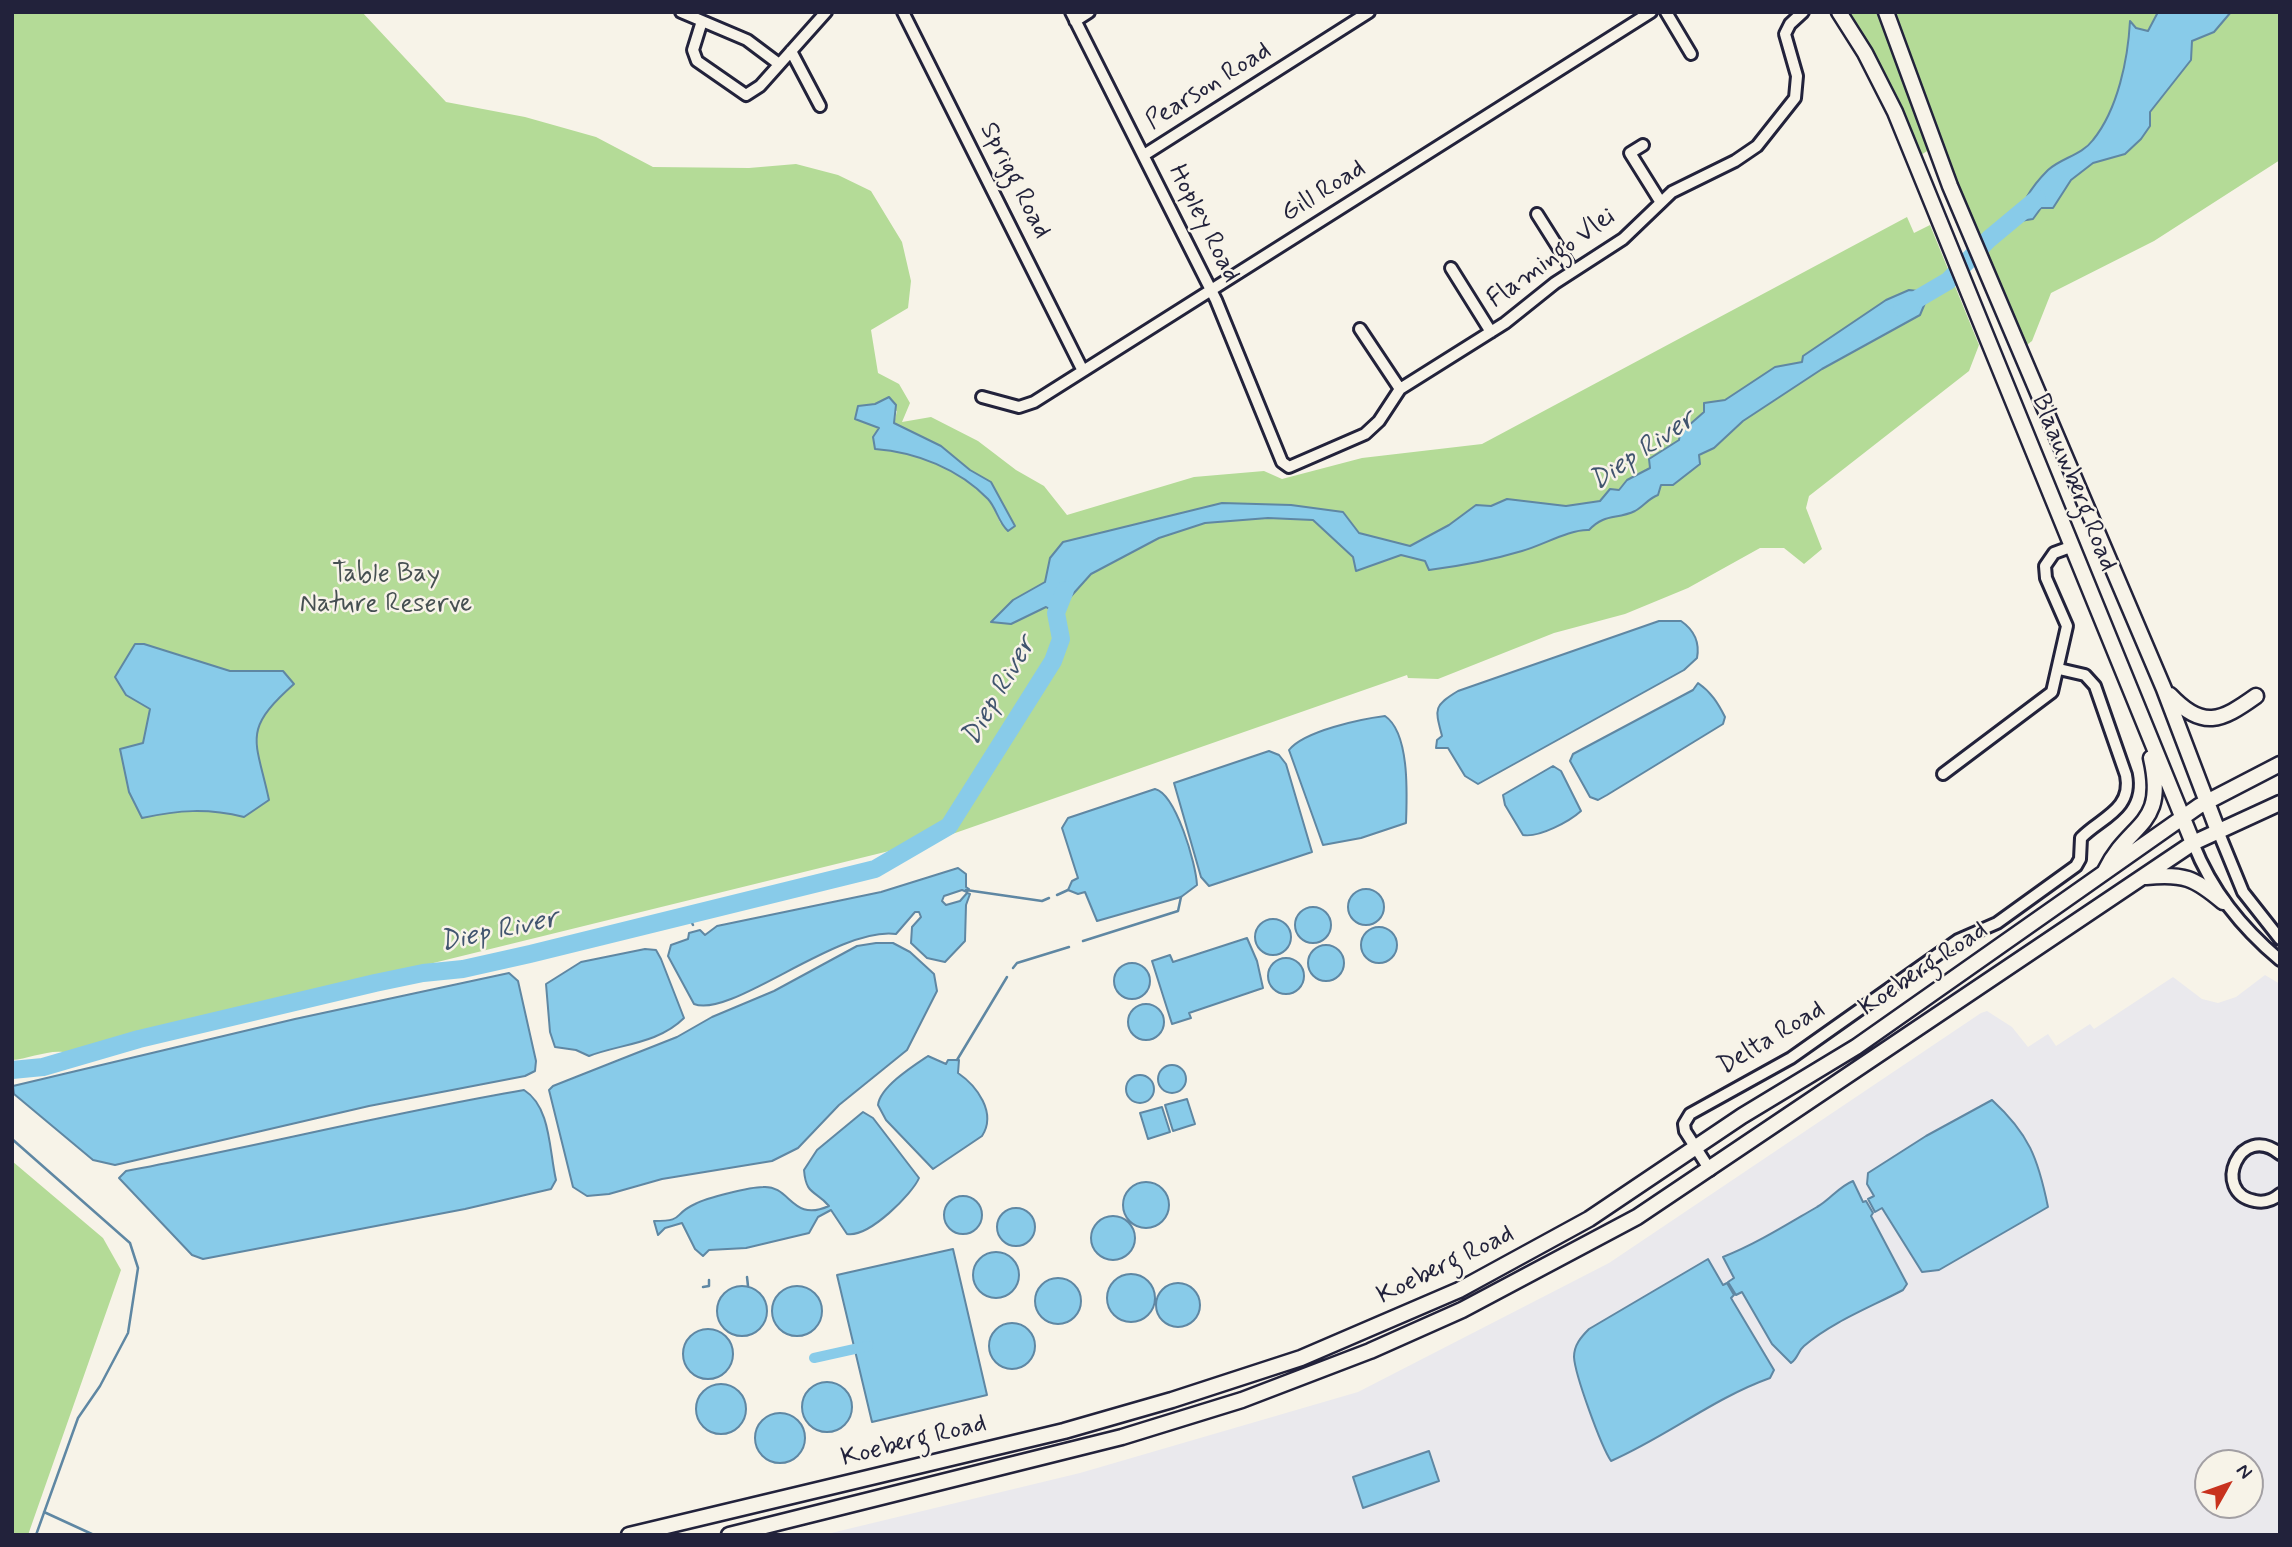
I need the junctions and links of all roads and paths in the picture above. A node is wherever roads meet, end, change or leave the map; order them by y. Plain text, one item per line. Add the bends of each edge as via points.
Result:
1 (681, 12) edge
2 (826, 12) edge
3 (903, 12) edge
4 (1089, 12) edge
5 (1369, 12) edge
6 (1651, 12) edge
7 (1667, 12) edge
8 (1803, 12) edge
9 (1839, 12) edge
10 (1886, 12) edge
11 (1073, 17) edge
12 (702, 21) junction
13 (791, 51) junction
14 (1692, 54) dead end
15 (777, 67) junction
16 (820, 106) dead end
17 (1643, 145) dead end
18 (1144, 155) junction
19 (1660, 201) junction
20 (1538, 214) dead end
21 (1451, 268) dead end
22 (1573, 271) junction
23 (1212, 291) junction
24 (1360, 329) dead end
25 (1491, 332) junction
26 (1083, 371) junction
27 (1400, 389) junction
28 (982, 397) dead end
29 (1282, 462) joint
30 (2073, 546) junction
31 (2059, 668) junction
32 (2164, 689) junction
33 (2256, 696) dead end
34 (2144, 726) junction
35 (2280, 764) edge
36 (1942, 774) dead end
37 (2208, 800) junction
38 (2280, 803) edge
39 (2182, 817) junction
40 (2218, 831) junction
41 (2193, 844) junction
42 (2103, 876) junction
43 (2140, 878) junction
44 (2223, 902) junction
45 (2280, 939) edge
46 (2280, 960) edge
47 (2280, 1143) edge
48 (2264, 1146) junction
49 (1695, 1148) junction
50 (2280, 1154) edge
51 (1710, 1170) junction
52 (2280, 1194) edge
53 (647, 1533) edge
54 (630, 1535) edge
55 (729, 1535) edge

1 - 12 street
2 - 13 street
3 - 26 street, Sprigg Road
4 - 11 street
5 - 18 street, Pearson Road
6 - 23 street, Gill Road
7 - 14 street
8 - 19 street, Flamingo Vlei via 1785,34 1797,76 1795,98 1750,152
9 - 30 main road, Blaauwberg Road via 1883,87
10 - 32 main road, Blaauwberg Road via 1950,186
11 - 18 street, Hopley Road
12 - 15 street via 754,43
12 - 15 street via 694,56 740,94 752,93
13 - 15 street
13 - 16 street
17 - 19 street via 1630,153
18 - 23 street, Hopley Road
19 - 22 street, Flamingo Vlei via 1623,239
20 - 22 street
21 - 25 street
22 - 25 street, Flamingo Vlei
23 - 26 street, Gill Road
23 - 29 street, Hopley Road
24 - 27 street
25 - 27 street, Flamingo Vlei
26 - 28 street, Gill Road via 1019,407
27 - 29 street, Flamingo Vlei via 1365,434 1295,467
30 - 31 street via 2053,553 2045,566 2067,622
30 - 34 main road, Blaauwberg Road
31 - 36 street via 2048,698
31 - 49 street, Delta Road via 2085,675 2095,685 2127,782 2118,808 2083,835 2076,866 1997,923 1958,940 1791,1058 1690,1114 1684,1127
32 - 33 main road via 2184,709 2205,718 2227,715
32 - 37 main road, Blaauwberg Road
34 - 39 main road, Blaauwberg Road
34 - 42 main road via 2156,779 2154,804
35 - 37 main road, Koeberg Road
37 - 39 main road, Koeberg Road
37 - 40 main road, Blaauwberg Road
38 - 40 main road, Koeberg Road
39 - 41 main road, Blaauwberg Road
39 - 42 main road, Koeberg Road
40 - 41 main road, Koeberg Road
40 - 45 street, Blaauwberg Road via 2243,892
41 - 43 main road, Koeberg Road
41 - 44 street, Blaauwberg Road
42 - 49 main road, Koeberg Road via 1856,1047
43 - 44 main road via 2188,877
43 - 51 main road, Koeberg Road
44 - 46 street, Blaauwberg Road
47 - 48 street
48 - 50 street
48 - 52 street via 2246,1149 2237,1157 2232,1180 2238,1192 2255,1202
49 - 51 street, Delta Road
49 - 53 main road, Koeberg Road via 1543,1246 1459,1290 1301,1358 1089,1424
51 - 55 main road, Koeberg Road via 1637,1217 1462,1310 1255,1395 1122,1437
53 - 54 main road, Koeberg Road

